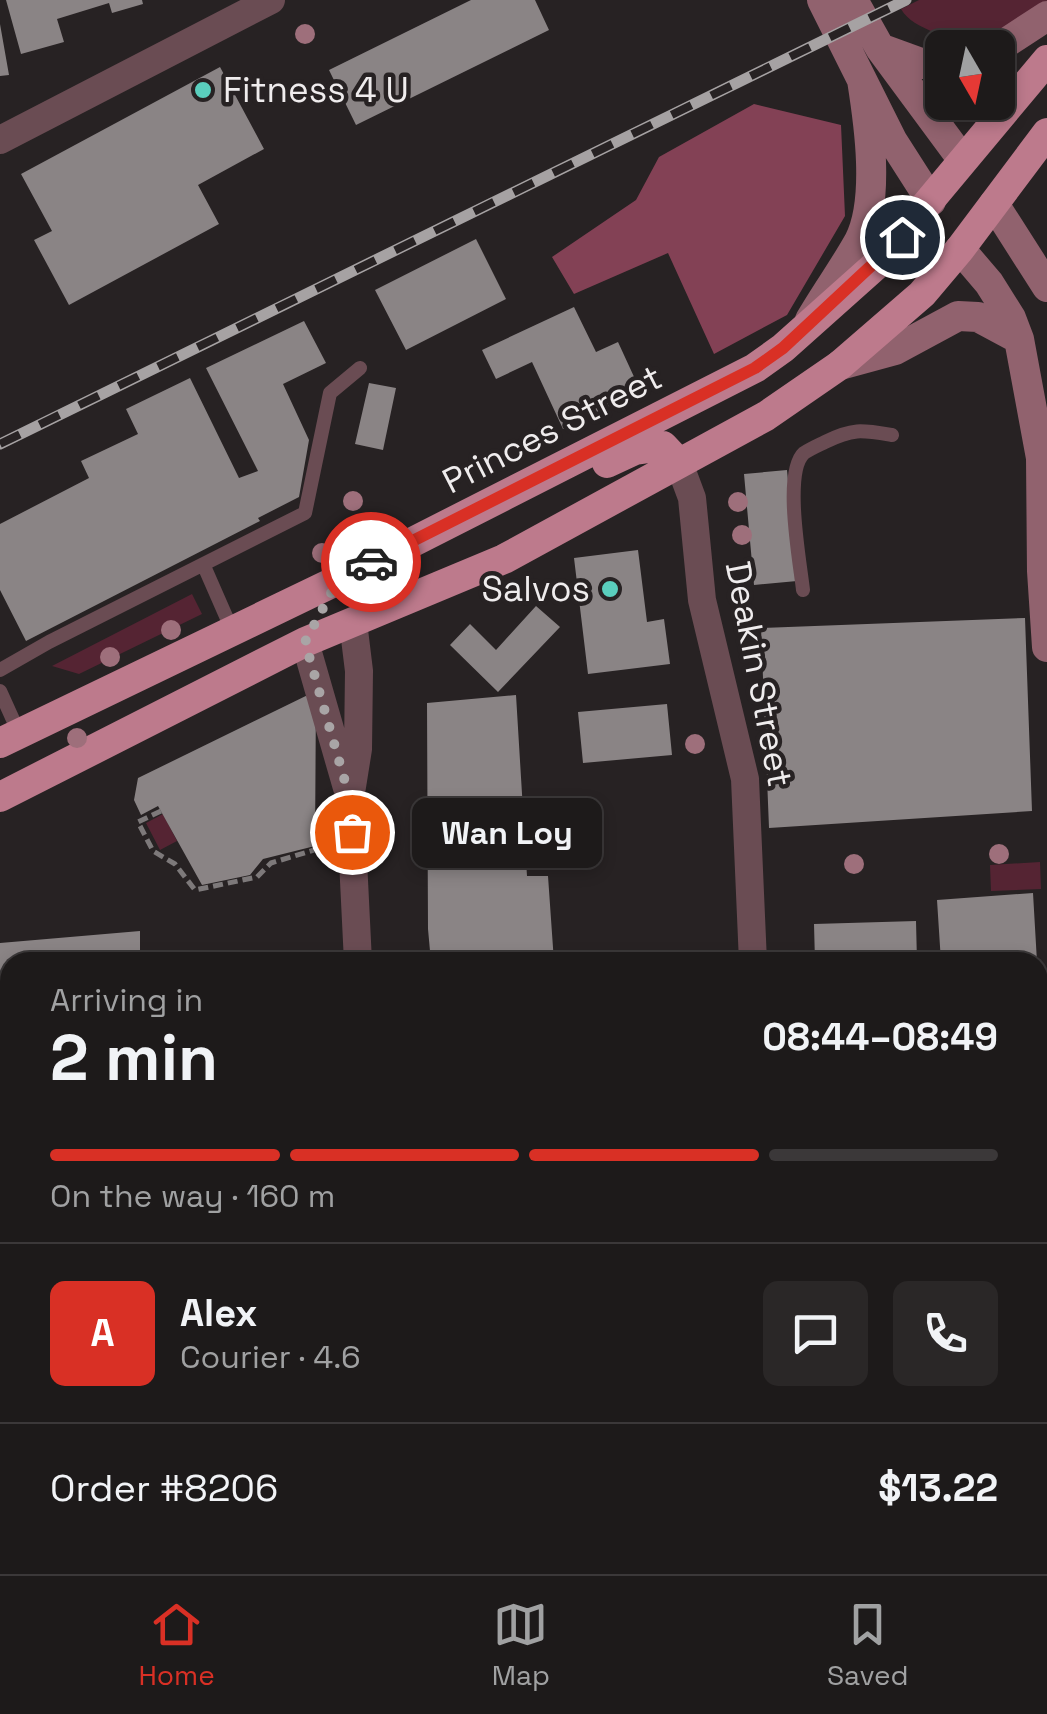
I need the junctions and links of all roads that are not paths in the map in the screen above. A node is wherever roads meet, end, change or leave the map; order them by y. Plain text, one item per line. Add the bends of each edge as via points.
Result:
1 (271, 0) edge
2 (822, 0) edge
3 (854, 0) edge
4 (1047, 16) edge
5 (1015, 37) edge
6 (880, 48) junction
7 (1047, 60) edge
8 (925, 64) edge
9 (862, 80) junction
10 (1047, 133) edge
11 (0, 140) edge
12 (962, 159) junction
13 (931, 201) junction
14 (994, 204) junction
15 (960, 250) junction
16 (1047, 288) edge
17 (807, 325) junction
18 (1019, 339) junction
19 (840, 365) junction
20 (360, 368) dead end
21 (892, 435) dead end
22 (679, 463) junction
23 (423, 536) junction
24 (204, 566) junction
25 (1044, 571) edge
26 (338, 580) junction
27 (802, 590) dead end
28 (353, 622) junction
29 (232, 630) junction
30 (305, 642) junction
31 (1047, 647) edge
32 (0, 670) edge
33 (0, 691) edge
34 (9, 738) edge
35 (0, 797) edge
36 (350, 799) junction
37 (358, 952) edge
38 (753, 952) edge

1 - 11 street
2 - 9 main road
3 - 6 main road
4 - 5 main road
6 - 8 main road
6 - 12 main road
7 - 12 highway, Princes Street
9 - 13 main road
9 - 17 main road via 871,191 860,238
10 - 14 highway
12 - 13 highway, Princes Street
12 - 14 highway
13 - 15 highway
13 - 17 highway, Princes Street via 876,264
14 - 15 highway
14 - 16 main road
15 - 18 main road via 989,283
15 - 19 highway via 922,294
17 - 23 highway, Princes Street via 755,368
18 - 19 main road via 978,318 958,316 894,350
18 - 25 main road via 1041,458
19 - 22 highway via 766,416
20 - 24 lane via 330,393 306,513
21 - 27 lane via 844,433 798,462
22 - 23 highway via 662,446 634,450 488,521
22 - 28 highway via 504,559
22 - 38 street, Deakin Street via 692,498 702,600 745,779
23 - 26 highway, Princes Street
24 - 29 lane
24 - 32 lane
25 - 31 main road
26 - 28 highway
26 - 29 highway, Princes Street
26 - 30 highway
28 - 30 highway
28 - 36 street via 358,750
29 - 34 highway, Princes Street
30 - 35 highway
30 - 36 street
33 - 34 lane
36 - 37 street

